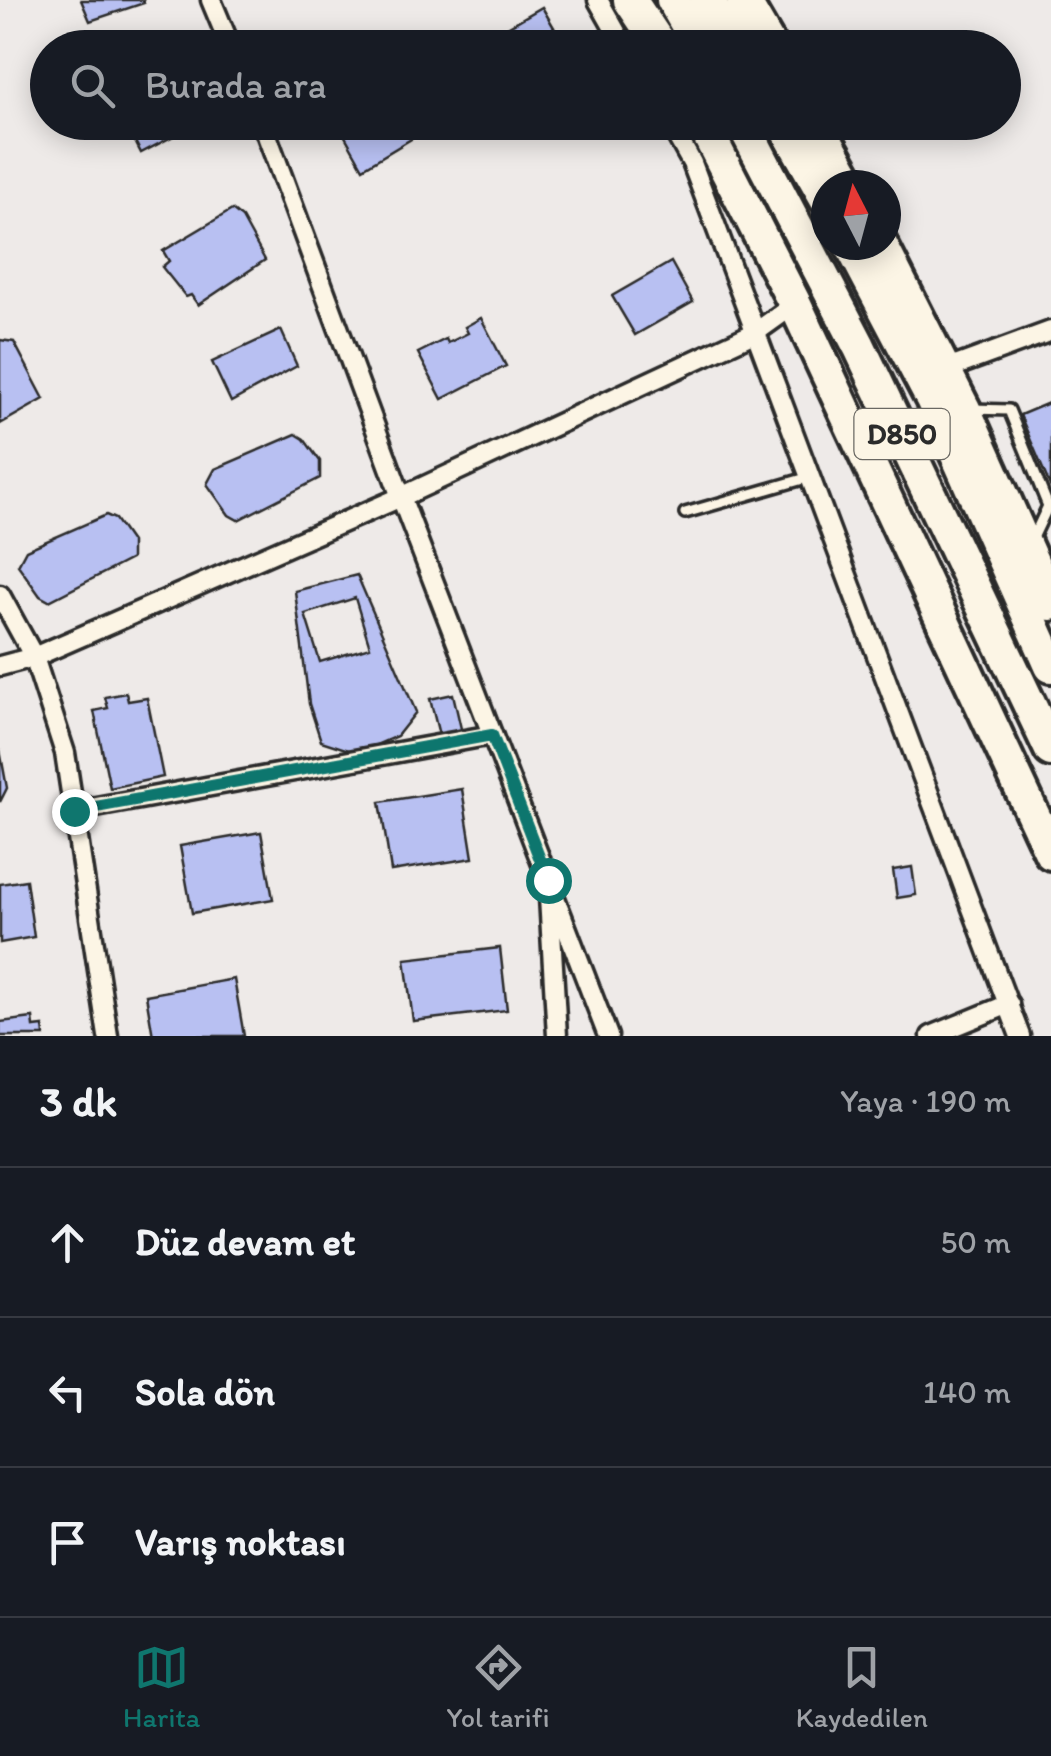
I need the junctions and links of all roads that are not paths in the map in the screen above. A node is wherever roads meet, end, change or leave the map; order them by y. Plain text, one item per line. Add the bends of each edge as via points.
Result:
1 (211, 0) edge
2 (598, 0) edge
3 (630, 0) edge
4 (674, 0) edge
5 (707, 0) edge
6 (743, 0) edge
7 (223, 30) edge
8 (616, 30) edge
9 (650, 30) edge
10 (690, 30) edge
11 (725, 30) edge
12 (760, 30) edge
13 (269, 140) edge
14 (679, 140) edge
15 (711, 140) edge
16 (752, 140) edge
17 (793, 140) edge
18 (826, 140) edge
19 (843, 170) edge
20 (811, 171) edge
21 (859, 260) edge
22 (889, 260) edge
23 (795, 304) junction
24 (1051, 331) edge
25 (756, 332) junction
26 (944, 370) junction
27 (810, 477) junction
28 (401, 497) junction
29 (685, 513) dead end
30 (1039, 550) edge
31 (0, 596) edge
32 (1051, 604) edge
33 (34, 657) junction
34 (0, 666) edge
35 (1051, 666) edge
36 (492, 735) junction
37 (1051, 750) edge
38 (74, 811) junction
39 (1051, 854) edge
40 (548, 880) junction
41 (1009, 1004) junction
42 (108, 1036) edge
43 (557, 1036) edge
44 (608, 1036) edge
45 (930, 1036) edge
46 (1020, 1036) edge

1 - 7 street
2 - 8 street
3 - 9 highway
4 - 10 highway
5 - 11 highway
6 - 12 highway
13 - 28 street
14 - 25 street
15 - 23 highway
16 - 37 highway, D850 via 868,363
17 - 20 highway
18 - 19 highway
21 - 35 highway, D850 via 932,398
22 - 26 highway
23 - 25 street
23 - 39 highway
24 - 26 street
25 - 27 street
25 - 28 street
26 - 30 highway
27 - 29 lane
27 - 41 street
28 - 33 street
28 - 36 street
30 - 32 highway
31 - 33 street
33 - 34 street
33 - 38 street via 65,753
36 - 38 street
36 - 40 street
38 - 42 street
40 - 43 street
40 - 44 street
41 - 45 street
41 - 46 street

